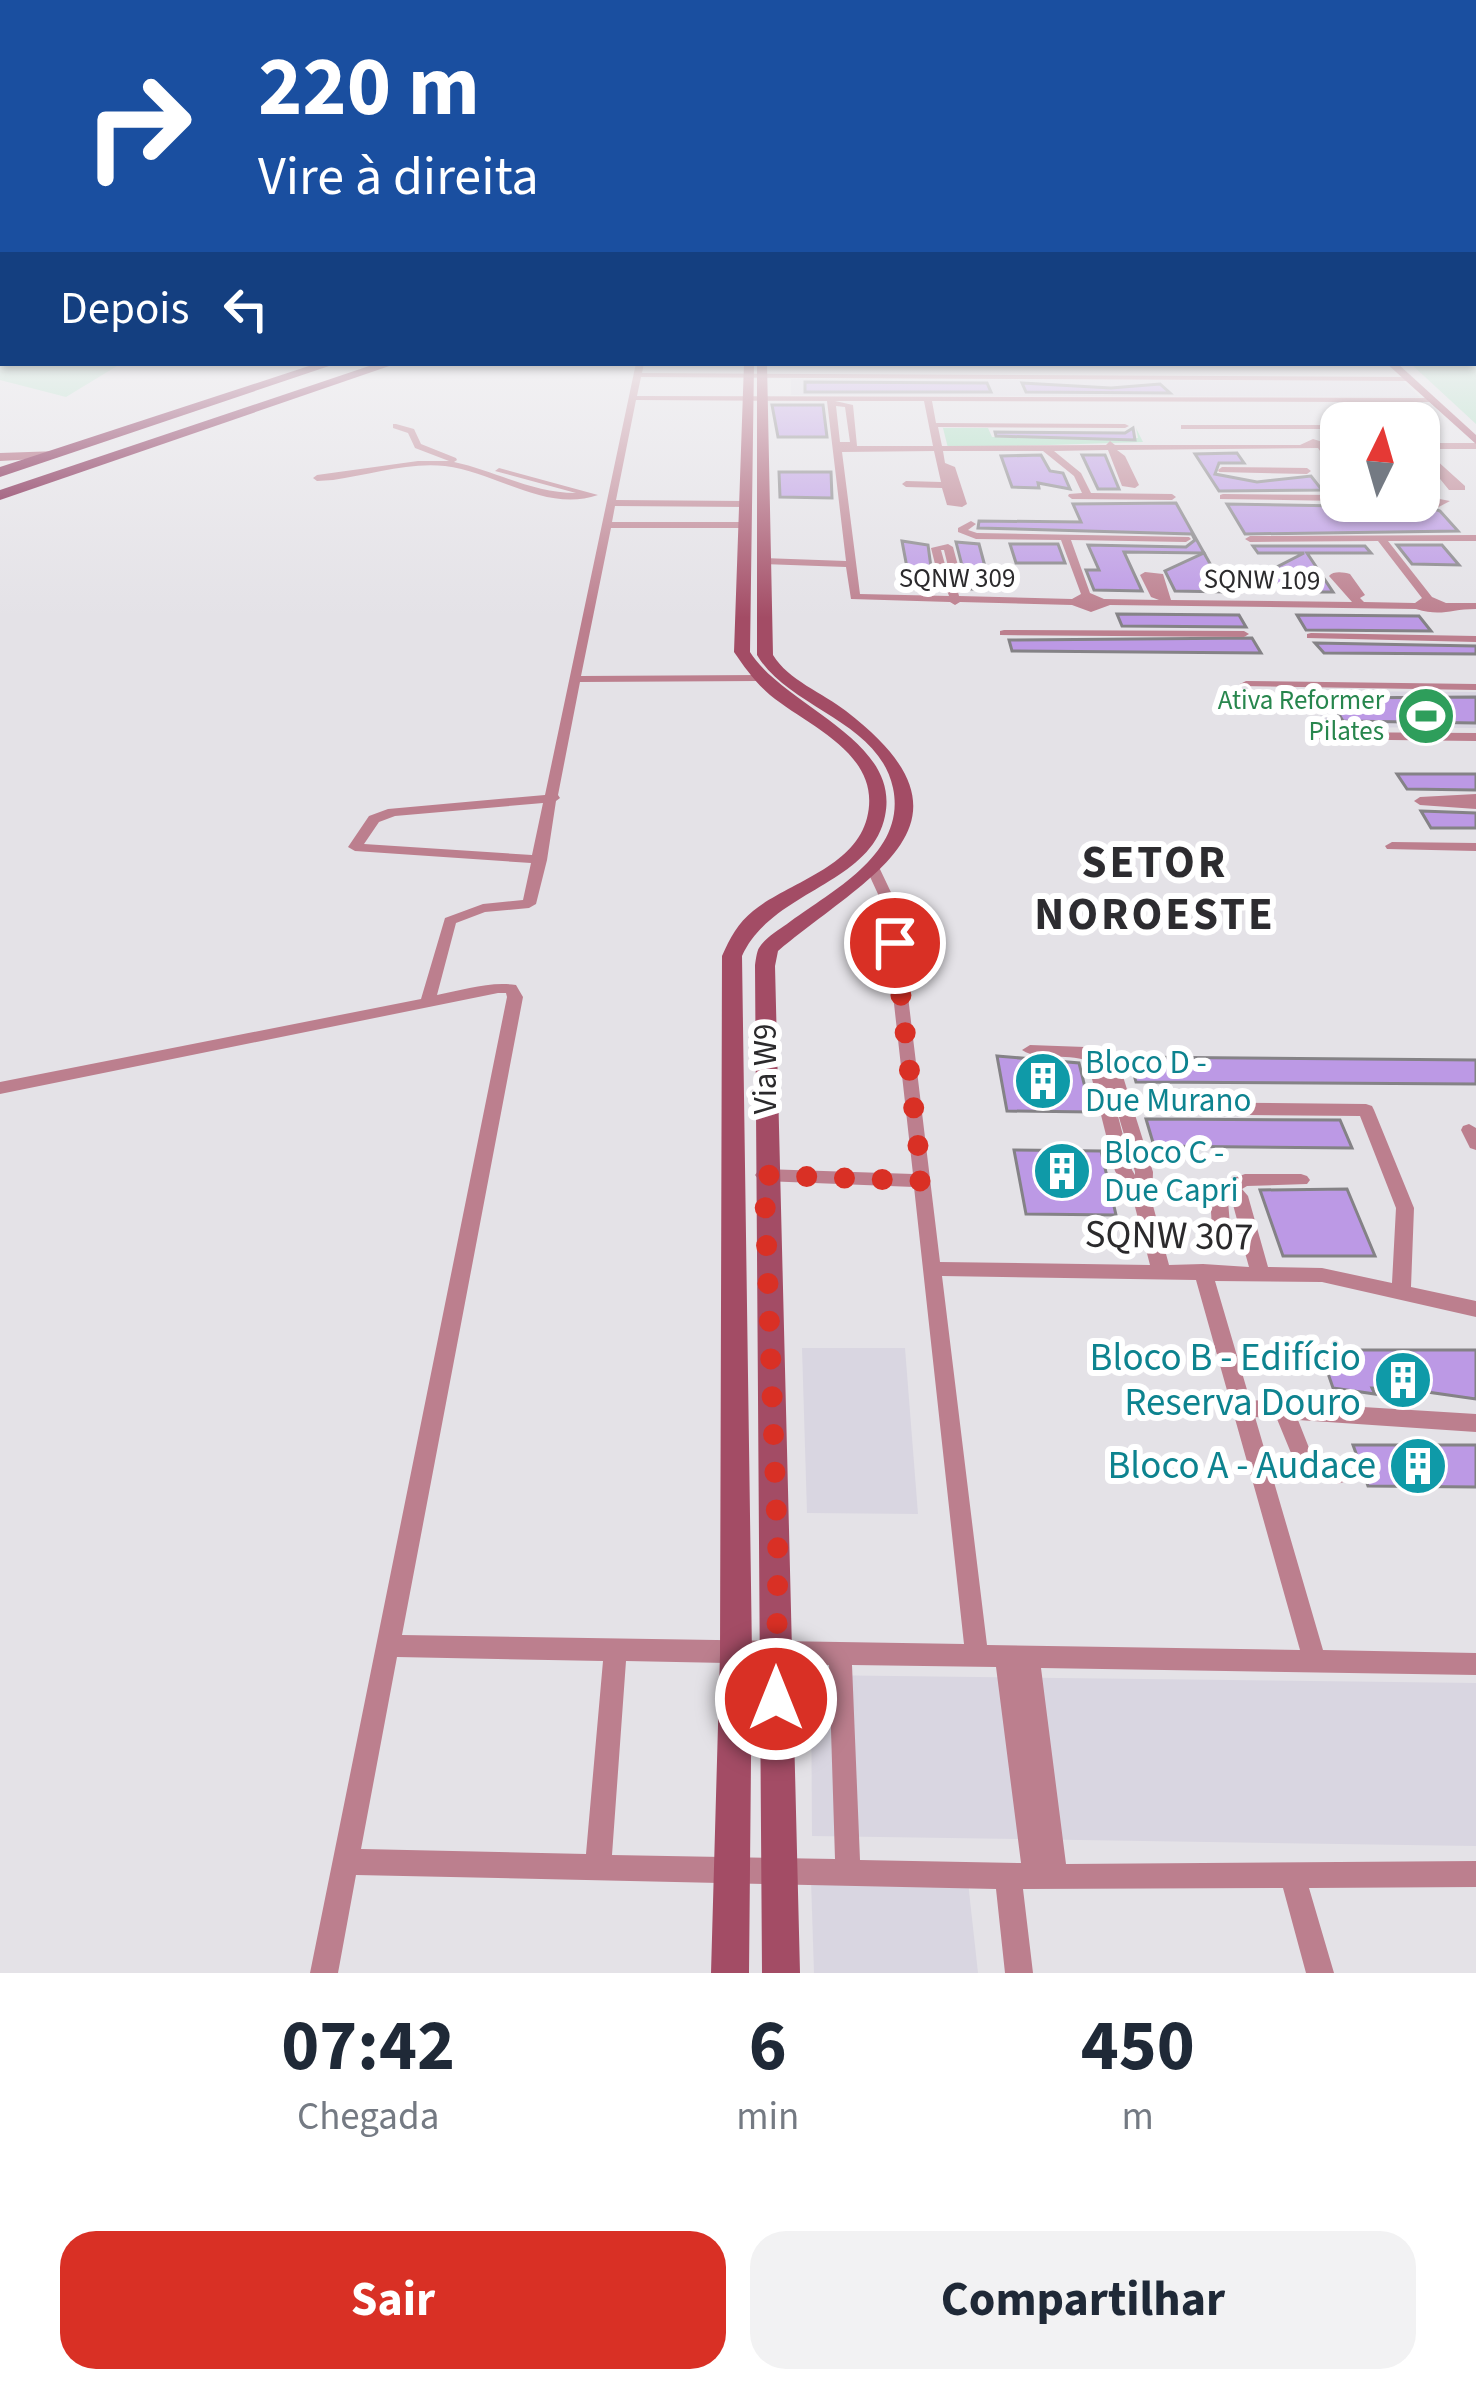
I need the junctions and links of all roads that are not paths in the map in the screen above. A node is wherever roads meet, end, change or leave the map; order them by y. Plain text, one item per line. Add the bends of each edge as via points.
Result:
1 (118, 433) edge
2 (183, 433) edge
3 (412, 433) edge
4 (626, 433) edge
5 (746, 433) edge
6 (760, 433) edge
7 (837, 433) edge
8 (852, 433) edge
9 (936, 433) edge
10 (1307, 433) edge
11 (1476, 443) edge
12 (1317, 444) junction
13 (1320, 444) edge
14 (1247, 445) junction
15 (837, 447) junction
16 (1044, 447) junction
17 (1320, 448) edge
18 (1440, 448) edge
19 (1112, 449) junction
20 (941, 450) junction
21 (1076, 451) dead end
22 (1140, 452) dead end
23 (54, 454) junction
24 (0, 457) edge
25 (945, 465) junction
26 (1222, 470) dead end
27 (1264, 471) junction
28 (1307, 471) dead end
29 (0, 472) edge
30 (317, 478) dead end
31 (906, 484) dead end
32 (945, 485) junction
33 (0, 495) edge
34 (594, 495) junction
35 (1072, 496) dead end
36 (1088, 496) junction
37 (1172, 497) dead end
38 (1223, 497) dead end
39 (1320, 498) edge
40 (613, 501) junction
41 (745, 504) junction
42 (971, 524) dead end
43 (609, 525) junction
44 (745, 525) junction
45 (1064, 537) junction
46 (1476, 538) edge
47 (1186, 539) dead end
48 (1381, 539) junction
49 (754, 562) junction
50 (850, 564) junction
51 (1086, 595) junction
52 (1074, 602) junction
53 (1106, 602) junction
54 (1422, 603) junction
55 (1476, 606) edge
56 (1092, 609) junction
57 (1442, 609) junction
58 (1100, 633) junction
59 (1311, 636) dead end
60 (1457, 638) junction
61 (1476, 639) edge
62 (760, 678) junction
63 (576, 679) junction
64 (1246, 683) dead end
65 (1476, 687) edge
66 (1312, 736) dead end
67 (1476, 736) edge
68 (554, 798) junction
69 (1392, 846) dead end
70 (1476, 847) edge
71 (540, 860) junction
72 (873, 868) junction
73 (428, 1000) junction
74 (1030, 1050) dead end
75 (0, 1088) edge
76 (1152, 1108) dead end
77 (764, 1175) junction
78 (1301, 1180) dead end
79 (922, 1181) junction
80 (934, 1269) junction
81 (1203, 1271) junction
82 (1161, 1272) junction
83 (1260, 1273) junction
84 (1402, 1292) junction
85 (1476, 1309) edge
86 (1243, 1408) junction
87 (1284, 1410) junction
88 (1476, 1423) edge
89 (1337, 1474) dead end
90 (388, 1646) junction
91 (615, 1652) junction
92 (736, 1655) junction
93 (775, 1655) junction
94 (840, 1656) junction
95 (976, 1657) junction
96 (1017, 1657) junction
97 (1315, 1663) junction
98 (1476, 1664) edge
99 (346, 1862) junction
100 (598, 1868) junction
101 (734, 1871) junction
102 (780, 1872) junction
103 (848, 1874) junction
104 (1476, 1874) edge
105 (1033, 1876) junction
106 (1293, 1877) junction
107 (324, 1973) edge
108 (730, 1973) edge
109 (781, 1973) edge
110 (1019, 1973) edge
111 (1319, 1973) edge

1 - 23 highway
2 - 33 highway
3 - 34 street via 418,446 447,458
4 - 40 street
5 - 41 street, Via W9
6 - 49 street, Via W9
7 - 15 street, SQNW 309
8 - 15 street via 854,445
9 - 20 street
10 - 12 street
11 - 18 street
12 - 13 street
12 - 14 street
12 - 17 street
14 - 19 street
14 - 27 street
15 - 20 street
15 - 50 street, SQNW 309
16 - 19 street
16 - 20 street
16 - 36 street via 1078,475
19 - 21 street
19 - 22 street
20 - 25 street
23 - 24 street
23 - 29 highway
25 - 32 street
25 - 32 street via 963,503 950,503
26 - 27 street
27 - 28 street
30 - 34 street via 448,464 537,496
31 - 32 street
34 - 40 street
35 - 36 street
36 - 37 street
38 - 39 street
40 - 41 street
40 - 43 street
41 - 44 street, Via W9
42 - 45 street via 961,530
43 - 44 street
43 - 63 street
44 - 49 street, Via W9
45 - 47 street
45 - 51 street
46 - 48 street
48 - 48 street via 1250,539
48 - 54 street
49 - 50 street
49 - 62 street, Via W9 via 742,652
49 - 72 street, Via W9 via 765,655 774,670 876,742 897,769 904,823
50 - 52 street, SQNW 309 via 860,600
51 - 52 street
51 - 53 street
52 - 56 street
53 - 54 street, SQNW 109
53 - 56 street
54 - 57 street
55 - 57 street
56 - 58 street
57 - 60 street
58 - 58 street via 1004,633
58 - 58 street via 1244,634
59 - 60 street
60 - 61 street
62 - 63 street
62 - 92 street, Via W9 via 858,754 871,773 876,810 844,862 770,909 736,940 732,956
63 - 68 street
64 - 65 street
66 - 67 street
68 - 71 street
68 - 71 street via 393,812 374,819 355,847
69 - 70 street
71 - 73 street via 530,904 450,921
72 - 77 street, Via W9 via 768,949
72 - 79 street via 890,904
73 - 75 street
73 - 90 street via 498,988 511,988 515,997
74 - 82 street via 1085,1052 1104,1062 1097,1067 1124,1171 1143,1202
76 - 84 street via 1366,1110 1405,1208
77 - 79 street
77 - 93 street, Via W9
78 - 83 street via 1239,1181 1234,1193
79 - 80 street
80 - 82 street, SQNW 307
80 - 95 street
81 - 82 street, SQNW 307
81 - 83 street, SQNW 307
81 - 86 street
83 - 84 street, SQNW 307 via 1322,1275
84 - 85 street, SQNW 307
86 - 87 street
86 - 97 street
87 - 88 street
87 - 89 street via 1305,1464
90 - 91 street
90 - 99 street
91 - 92 street
91 - 100 street
92 - 93 street
92 - 101 street, Via W9
93 - 94 street
93 - 102 street, Via W9
94 - 95 street
94 - 103 street
95 - 96 street
96 - 97 street
96 - 105 street
97 - 98 street
99 - 100 street
99 - 107 street
100 - 101 street
101 - 102 street
101 - 108 street, Via W9
102 - 103 street
102 - 109 street, Via W9
103 - 105 street
104 - 106 street
105 - 106 street
105 - 110 street
106 - 111 street

